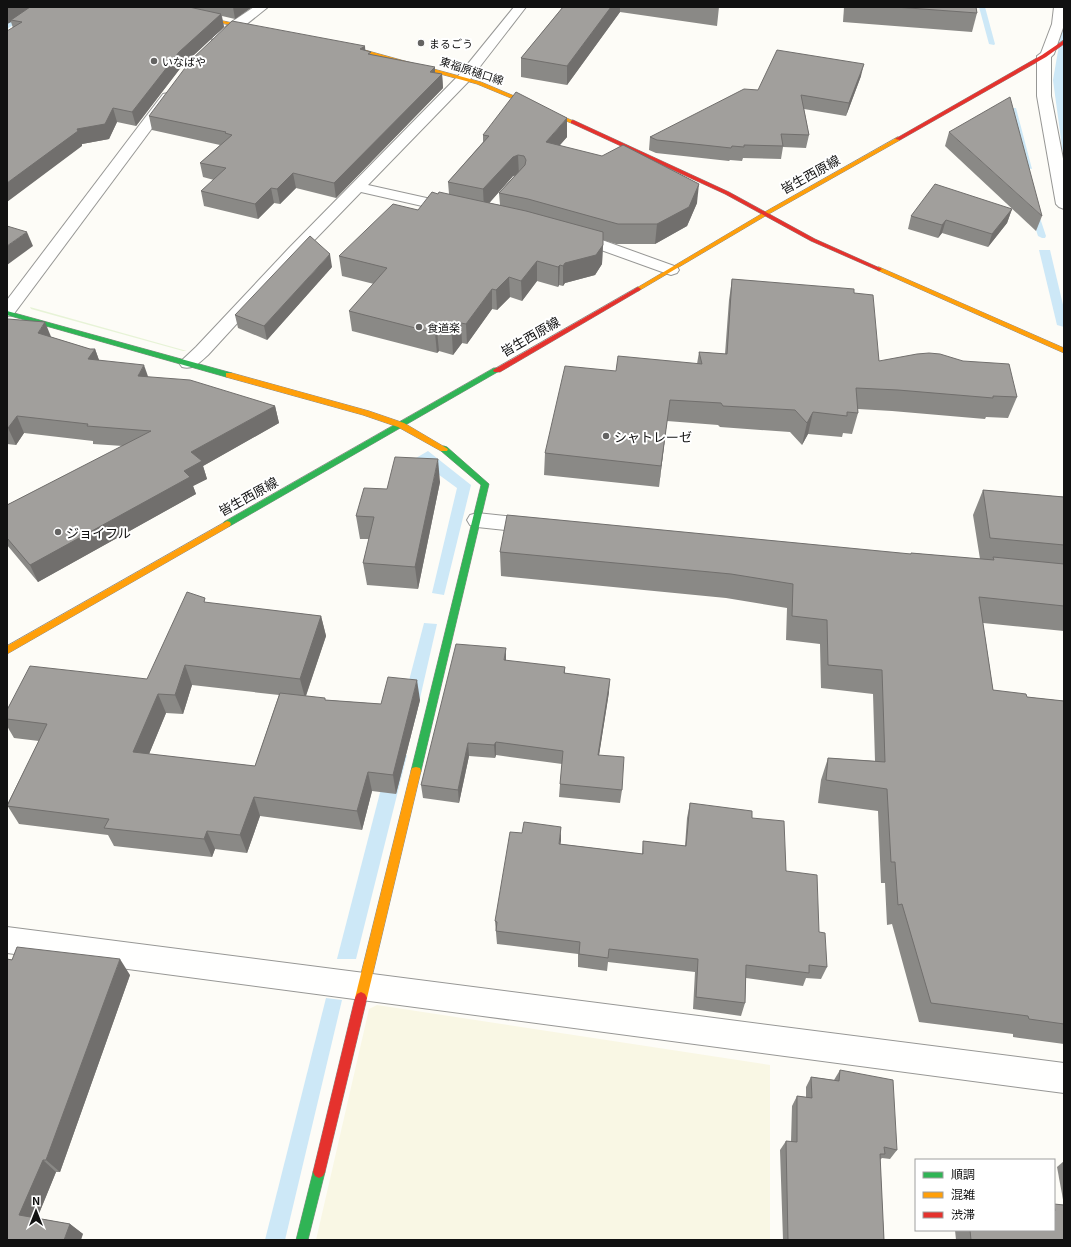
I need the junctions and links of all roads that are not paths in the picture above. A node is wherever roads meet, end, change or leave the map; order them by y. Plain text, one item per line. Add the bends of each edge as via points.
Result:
1 (151, 7) edge
2 (262, 7) edge
3 (520, 7) edge
4 (1060, 7) edge
5 (237, 24) junction
6 (268, 31) edge
7 (1064, 42) edge
8 (331, 43) edge
9 (208, 50) edge
10 (1048, 53) junction
11 (463, 79) junction
12 (175, 88) edge
13 (357, 187) junction
14 (1064, 204) edge
15 (464, 211) edge
16 (765, 214) junction
17 (558, 233) edge
18 (671, 270) junction
19 (7, 312) edge
20 (1064, 351) edge
21 (188, 364) junction
22 (401, 425) junction
23 (477, 520) junction
24 (556, 529) edge
25 (7, 650) edge
26 (7, 940) edge
27 (364, 986) junction
28 (1064, 1078) edge
29 (302, 1240) edge

1 - 5 main road
2 - 5 street
3 - 11 street
4 - 10 street via 1058,24
5 - 6 main road
5 - 9 street
7 - 10 main road, 皆生西原線
8 - 11 main road, 東福原樋口線
10 - 14 street via 1044,96
10 - 16 main road, 皆生西原線
11 - 13 street
11 - 16 main road, 東福原樋口線 via 480,83 554,113 727,193
12 - 19 street
13 - 15 street
13 - 21 street
16 - 18 main road, 皆生西原線
16 - 20 main road, 東福原樋口線 via 813,240
17 - 18 street via 596,243
18 - 22 main road, 皆生西原線
19 - 21 main road
21 - 22 main road
22 - 23 main road via 442,447 485,484
22 - 25 main road, 皆生西原線
23 - 24 street
23 - 27 main road
26 - 27 street
27 - 28 street
27 - 29 main road

